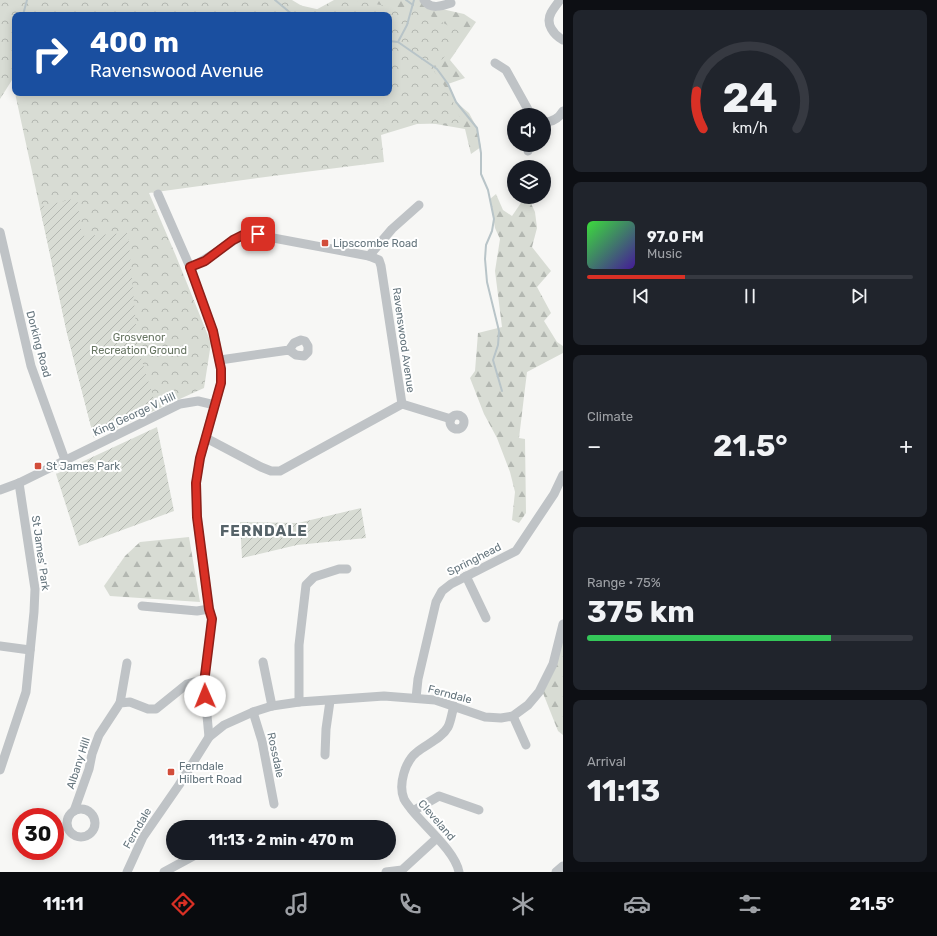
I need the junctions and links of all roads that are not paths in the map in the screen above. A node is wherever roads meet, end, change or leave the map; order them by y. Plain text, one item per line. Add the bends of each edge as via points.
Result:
1 (424, 0) edge
2 (560, 0) edge
3 (451, 2) dead end
4 (563, 40) edge
5 (495, 63) dead end
6 (527, 108) edge
7 (563, 111) edge
8 (551, 121) edge
9 (158, 194) dead end
10 (419, 205) dead end
11 (0, 232) edge
12 (369, 256) junction
13 (190, 267) junction
14 (289, 350) dead end
15 (220, 360) junction
16 (402, 404) junction
17 (215, 405) junction
18 (450, 419) dead end
19 (206, 438) junction
20 (65, 460) junction
21 (563, 475) edge
22 (18, 483) junction
23 (0, 490) edge
24 (347, 569) dead end
25 (466, 576) junction
26 (142, 606) dead end
27 (209, 609) junction
28 (486, 618) dead end
29 (563, 624) edge
30 (0, 646) edge
31 (30, 650) junction
32 (263, 662) dead end
33 (127, 663) dead end
34 (204, 683) junction
35 (416, 698) junction
36 (330, 701) junction
37 (299, 702) junction
38 (120, 703) junction
39 (272, 706) junction
40 (454, 706) junction
41 (253, 712) junction
42 (513, 716) junction
43 (209, 737) junction
44 (526, 745) dead end
45 (325, 754) dead end
46 (0, 770) edge
47 (274, 804) dead end
48 (479, 810) dead end
49 (74, 811) dead end
50 (413, 811) junction
51 (437, 838) junction
52 (186, 860) edge
53 (563, 866) edge
54 (127, 872) edge
55 (164, 872) edge
56 (386, 872) edge
57 (459, 872) edge
58 (556, 872) edge

1 - 3 street via 428,5 442,7
2 - 4 street via 550,15 549,24 555,35
5 - 6 street via 506,70
7 - 8 street
9 - 13 street
10 - 12 street via 392,229
11 - 20 street, Dorking Road via 31,366
12 - 13 street via 247,233 205,261
12 - 16 street, Ravenswood Avenue via 379,260 381,266
13 - 15 street via 213,331
14 - 15 street
15 - 17 street via 221,383
16 - 18 street
16 - 19 street, Ravenswood Avenue via 280,471 261,467
17 - 19 street
17 - 20 street, King George V Hill via 198,400 180,404
19 - 27 street via 196,483 197,517
20 - 22 street, King George V Hill
21 - 25 street, Springhead via 554,494 516,551
22 - 23 street, King George V Hill
22 - 31 street, St James' Park via 35,589
24 - 37 street via 314,577 306,585 299,645
25 - 28 street
25 - 35 street, Springhead via 442,591 436,602
26 - 27 street via 197,611
27 - 34 street via 212,619
29 - 42 street via 553,664 539,692 528,705
30 - 31 street
31 - 46 street, St James' Park via 26,692
32 - 39 street
33 - 38 street, Albany Hill
34 - 38 street via 186,684 156,709 148,709 130,702
34 - 43 street
35 - 36 street, Ferndale via 384,696
35 - 40 street, Ferndale
36 - 37 street, Ferndale
36 - 45 street
37 - 39 street, Ferndale
38 - 49 street, Albany Hill via 99,736
39 - 41 street, Ferndale
40 - 42 street, Ferndale via 485,717
40 - 50 street, Cleveland via 448,727 440,736 415,753 402,774 404,799
41 - 43 street, Ferndale via 224,725
41 - 47 street, Rossdale via 262,742
42 - 44 street
43 - 54 street, Ferndale via 143,837
48 - 50 street via 439,796
50 - 51 street, Cleveland
51 - 56 street via 402,870
51 - 57 street, Cleveland via 458,864
52 - 55 street
53 - 58 street

